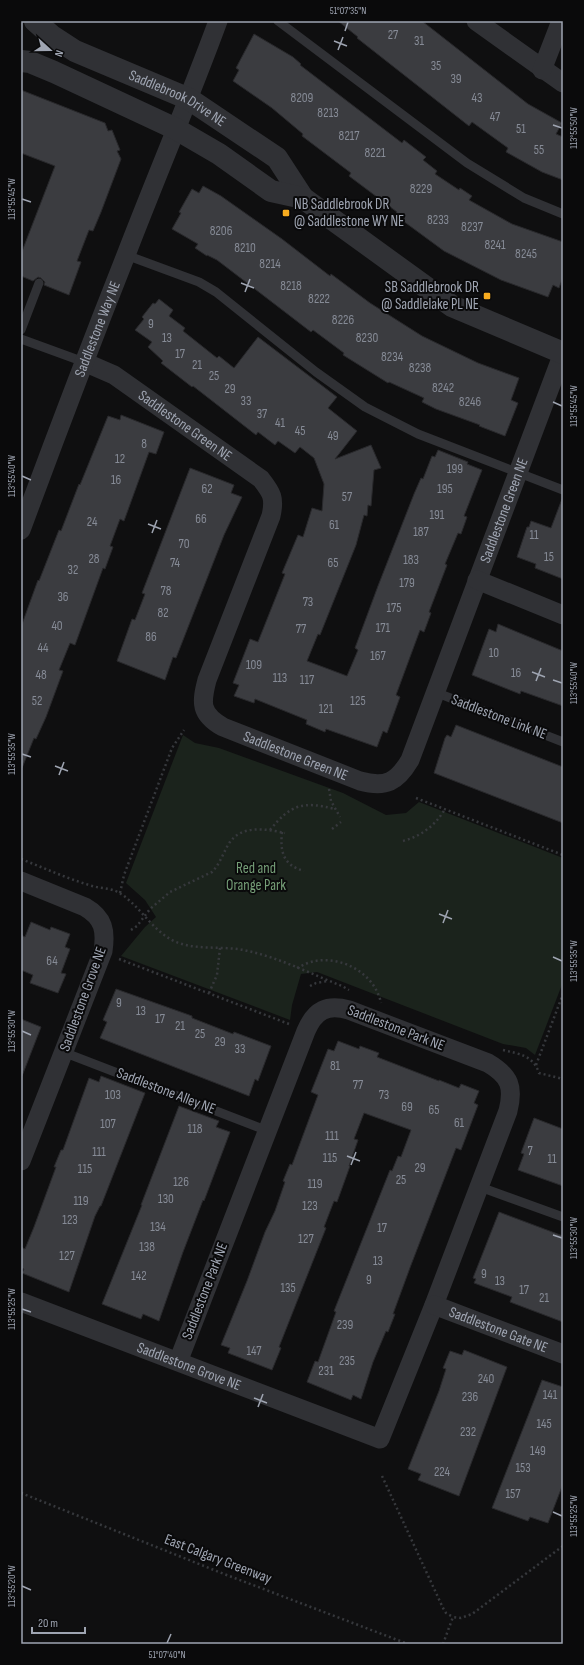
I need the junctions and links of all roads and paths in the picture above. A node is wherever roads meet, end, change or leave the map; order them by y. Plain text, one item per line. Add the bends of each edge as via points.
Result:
1 (35, 21) edge
2 (218, 21) edge
3 (278, 21) edge
4 (476, 21) edge
5 (561, 21) edge
6 (21, 60) edge
7 (542, 70) junction
8 (563, 83) edge
9 (189, 99) junction
10 (176, 128) junction
11 (303, 198) junction
12 (563, 214) edge
13 (126, 255) junction
14 (39, 283) dead end
15 (21, 330) edge
16 (21, 339) edge
17 (563, 353) edge
18 (84, 362) junction
19 (518, 473) junction
20 (563, 490) edge
21 (21, 530) edge
22 (477, 580) junction
23 (563, 615) edge
24 (435, 692) junction
25 (184, 730) dead end
26 (563, 742) edge
27 (328, 784) dead end
28 (416, 798) dead end
29 (335, 809) junction
30 (445, 809) junction
31 (340, 817) dead end
32 (341, 822) dead end
33 (332, 829) dead end
34 (270, 830) junction
35 (282, 832) junction
36 (286, 833) dead end
37 (403, 841) dead end
38 (563, 855) edge
39 (21, 859) edge
40 (304, 871) dead end
41 (21, 881) edge
42 (120, 893) junction
43 (145, 916) junction
44 (131, 930) dead end
45 (220, 948) junction
46 (116, 958) dead end
47 (297, 968) junction
48 (332, 982) junction
49 (310, 986) dead end
50 (351, 991) dead end
51 (209, 993) junction
52 (563, 994) edge
53 (376, 1002) dead end
54 (292, 1025) dead end
55 (497, 1048) dead end
56 (64, 1052) junction
57 (536, 1065) junction
58 (563, 1078) edge
59 (28, 1120) edge
60 (268, 1130) junction
61 (21, 1161) edge
62 (480, 1187) junction
63 (563, 1217) edge
64 (21, 1302) edge
65 (434, 1305) junction
66 (563, 1354) edge
67 (178, 1362) junction
68 (382, 1476) dead end
69 (21, 1493) edge
70 (563, 1546) edge
71 (453, 1617) junction
72 (408, 1644) edge
73 (443, 1644) edge

1 - 9 street, Saddlebrook Drive NE via 75,51
2 - 9 street, Saddlestone Way NE
3 - 12 lane via 467,163 524,198
4 - 7 street
5 - 7 street
6 - 10 street, Saddlebrook Drive NE via 54,72
7 - 8 street
9 - 10 street, Saddlestone Way NE
9 - 11 street, Saddlebrook Drive NE via 277,158
10 - 11 street, Saddlebrook Drive NE via 219,154 271,191
10 - 13 street, Saddlestone Way NE
11 - 17 street, Saddlebrook Drive NE via 452,306
13 - 18 street, Saddlestone Way NE
13 - 19 lane via 198,282 216,292 316,372 365,407 418,434
14 - 15 lane
16 - 18 lane
17 - 19 street, Saddlestone Green NE
18 - 21 street, Saddlestone Way NE
18 - 24 street, Saddlestone Green NE via 114,375 242,465 261,479 273,496 271,516 207,680 203,709 214,722 360,781 380,783 397,778 410,760
19 - 20 lane
19 - 22 street, Saddlestone Green NE
22 - 23 street
22 - 24 street, Saddlestone Green NE
24 - 26 lane, Saddlestone Link NE
25 - 42 path via 172,748 124,875
27 - 29 path
28 - 30 path
29 - 31 path
29 - 34 path via 306,804 294,807
30 - 37 path via 428,829
30 - 38 path
32 - 33 path
34 - 35 path
34 - 43 path via 246,831 236,835 212,872 175,888
35 - 36 path
35 - 40 path via 281,850 284,858 294,868
39 - 42 path via 91,886
41 - 56 street, Saddlestone Grove NE via 93,912 99,918 105,935 103,951
42 - 43 path
43 - 44 path via 138,926
43 - 45 path via 174,941 197,947
45 - 47 path via 246,950
45 - 51 path via 217,975
46 - 51 path
47 - 48 path
47 - 53 path via 314,961 343,963 364,975 372,983 379,992 381,1004
48 - 49 path via 316,982
48 - 50 path
51 - 54 path
52 - 57 path
55 - 57 path via 528,1057
56 - 59 street, Saddlestone Grove NE
56 - 60 lane, Saddlestone Alley NE
57 - 58 path via 539,1073
59 - 61 street, Saddlestone Grove NE
60 - 62 street, Saddlestone Park NE via 309,1023 323,1010 332,1006 344,1008 488,1064 504,1075 512,1092 510,1102
60 - 67 street, Saddlestone Park NE
62 - 63 lane
62 - 65 street, Saddlestone Park NE
64 - 67 street, Saddlestone Grove NE
65 - 66 street, Saddlestone Gate NE
65 - 67 street, Saddlestone Grove NE via 380,1439
68 - 71 path via 446,1614
69 - 72 path, East Calgary Greenway
70 - 71 path via 472,1614 461,1618
71 - 73 path

